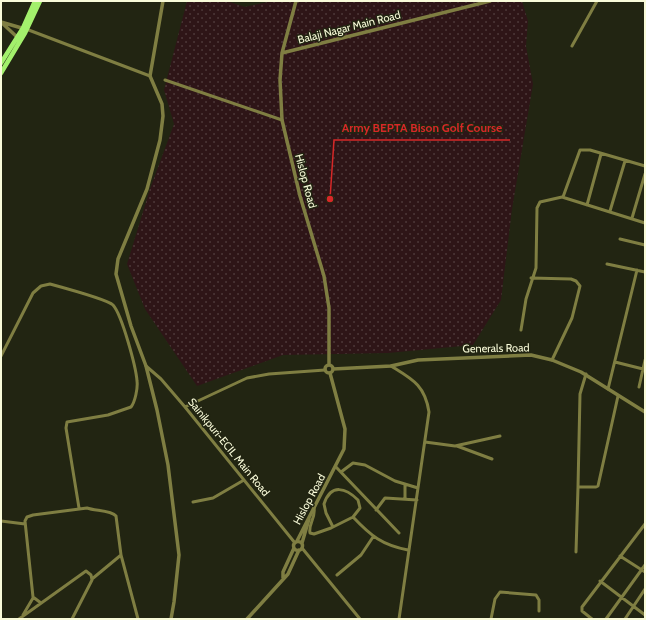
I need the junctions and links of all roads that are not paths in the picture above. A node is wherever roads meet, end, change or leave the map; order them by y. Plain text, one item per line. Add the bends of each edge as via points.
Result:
1 (35, 1) edge
2 (40, 1) edge
3 (164, 1) edge
4 (296, 1) edge
5 (490, 1) edge
6 (597, 1) edge
7 (1, 22) edge
8 (24, 29) junction
9 (17, 37) junction
10 (572, 46) dead end
11 (282, 53) junction
12 (1, 63) edge
13 (1, 73) edge
14 (150, 76) junction
15 (165, 80) dead end
16 (282, 120) junction
17 (601, 154) junction
18 (625, 161) junction
19 (645, 166) edge
20 (645, 174) edge
21 (564, 197) junction
22 (587, 204) junction
23 (610, 211) junction
24 (632, 218) junction
25 (645, 223) edge
26 (620, 239) dead end
27 (645, 245) edge
28 (607, 264) dead end
29 (637, 270) junction
30 (645, 272) edge
31 (531, 278) junction
32 (521, 330) dead end
33 (1, 356) edge
34 (552, 360) junction
35 (645, 360) edge
36 (615, 362) junction
37 (329, 365) junction
38 (146, 366) junction
39 (390, 366) junction
40 (333, 369) junction
41 (643, 369) junction
42 (325, 370) junction
43 (330, 373) junction
44 (586, 374) junction
45 (638, 387) dead end
46 (608, 389) junction
47 (618, 396) junction
48 (185, 407) junction
49 (645, 412) edge
50 (500, 436) dead end
51 (425, 442) junction
52 (455, 446) junction
53 (492, 458) dead end
54 (336, 467) junction
55 (341, 472) junction
56 (244, 480) junction
57 (405, 485) junction
58 (578, 487) junction
59 (418, 488) junction
60 (405, 498) junction
61 (416, 500) junction
62 (193, 502) dead end
63 (79, 508) junction
64 (314, 508) junction
65 (376, 510) junction
66 (353, 517) junction
67 (1, 521) edge
68 (25, 524) junction
69 (645, 524) edge
70 (333, 527) junction
71 (641, 528) junction
72 (645, 531) edge
73 (399, 533) dead end
74 (373, 537) junction
75 (298, 542) junction
76 (294, 548) junction
77 (300, 549) junction
78 (408, 550) junction
79 (576, 552) dead end
80 (121, 555) junction
81 (620, 556) junction
82 (645, 565) edge
83 (644, 571) edge
84 (337, 575) dead end
85 (282, 578) junction
86 (92, 579) junction
87 (600, 581) junction
88 (645, 590) edge
89 (34, 597) junction
90 (621, 598) junction
91 (41, 603) junction
92 (633, 607) junction
93 (539, 611) dead end
94 (645, 615) edge
95 (20, 618) edge
96 (72, 619) edge
97 (138, 619) edge
98 (171, 619) edge
99 (247, 619) edge
100 (360, 619) edge
101 (399, 619) edge
102 (492, 619) edge
103 (592, 619) edge
104 (606, 619) edge
105 (625, 619) edge

1 - 8 main road
2 - 8 main road
3 - 14 street via 155,38
4 - 11 street, Hislop Road
5 - 11 street, Balaji Nagar Main Road
6 - 10 street
7 - 8 street
7 - 9 street
8 - 9 main road
8 - 13 main road
8 - 14 street
9 - 12 main road
11 - 16 street, Hislop Road
14 - 38 street via 162,104 160,140 147,189 118,258 116,274
15 - 16 street
16 - 37 street, Hislop Road via 300,196 324,276 329,308
17 - 18 street
17 - 21 street via 580,150
17 - 22 street
18 - 19 street
18 - 23 street
20 - 24 street
21 - 22 street
21 - 31 street via 543,200 538,206 536,268
22 - 23 street
23 - 24 street
24 - 25 street
26 - 27 street
28 - 29 street
29 - 30 street
29 - 36 street
31 - 32 street
31 - 34 street via 571,279 580,286 572,318
33 - 63 street via 33,293 41,286 50,284 108,302 116,310 131,355 137,380 136,388 131,407 67,422
34 - 39 street, Generals Road via 513,355 418,360
34 - 44 street, Generals Road
35 - 41 street
36 - 41 street
36 - 46 street
37 - 40 street
37 - 42 street
38 - 48 street, Sainikpuri-ECIL Main Road
38 - 98 street via 168,465 177,539 178,567
39 - 40 street, Generals Road
39 - 51 street via 413,379 425,396 429,412
40 - 43 street
41 - 45 street
42 - 43 street
42 - 48 street via 247,378
43 - 54 street, Hislop Road via 345,429 344,449
44 - 46 street, Generals Road
44 - 58 street via 580,394
46 - 47 street, Generals Road
47 - 49 street, Generals Road
47 - 58 street via 598,486
48 - 56 street, Sainikpuri-ECIL Main Road
50 - 52 street
51 - 52 street
51 - 59 street
52 - 53 street
54 - 55 street
54 - 64 street, Hislop Road
55 - 57 street via 353,463 361,464
55 - 65 street
56 - 62 street via 213,498
56 - 75 street, Sainikpuri-ECIL Main Road
57 - 59 street
57 - 60 street
58 - 79 street
59 - 61 street
60 - 61 street
60 - 65 street via 385,498
61 - 78 street
63 - 68 street via 33,514 27,517
63 - 80 street via 115,514
64 - 70 street via 310,533
64 - 75 street, Hislop Road
65 - 73 street
66 - 70 street
66 - 70 street via 360,508 360,503 346,491 336,489 325,502 326,513
66 - 74 street
67 - 68 street
68 - 89 street
69 - 71 street
71 - 72 street
71 - 81 street
74 - 78 street
74 - 84 street via 361,555
75 - 76 street
75 - 77 street
76 - 77 street
76 - 85 street
77 - 85 street via 288,574
77 - 100 street
78 - 101 street
80 - 86 street
80 - 97 street
81 - 83 street
81 - 87 street
82 - 83 street
83 - 90 street
85 - 99 street
86 - 91 street via 90,573 85,571
86 - 96 street
87 - 90 street
87 - 103 street via 581,610
88 - 92 street
89 - 91 street
89 - 95 street
90 - 92 street
90 - 104 street
91 - 95 street
92 - 94 street
92 - 105 street
93 - 102 street via 536,594 500,592 495,598

